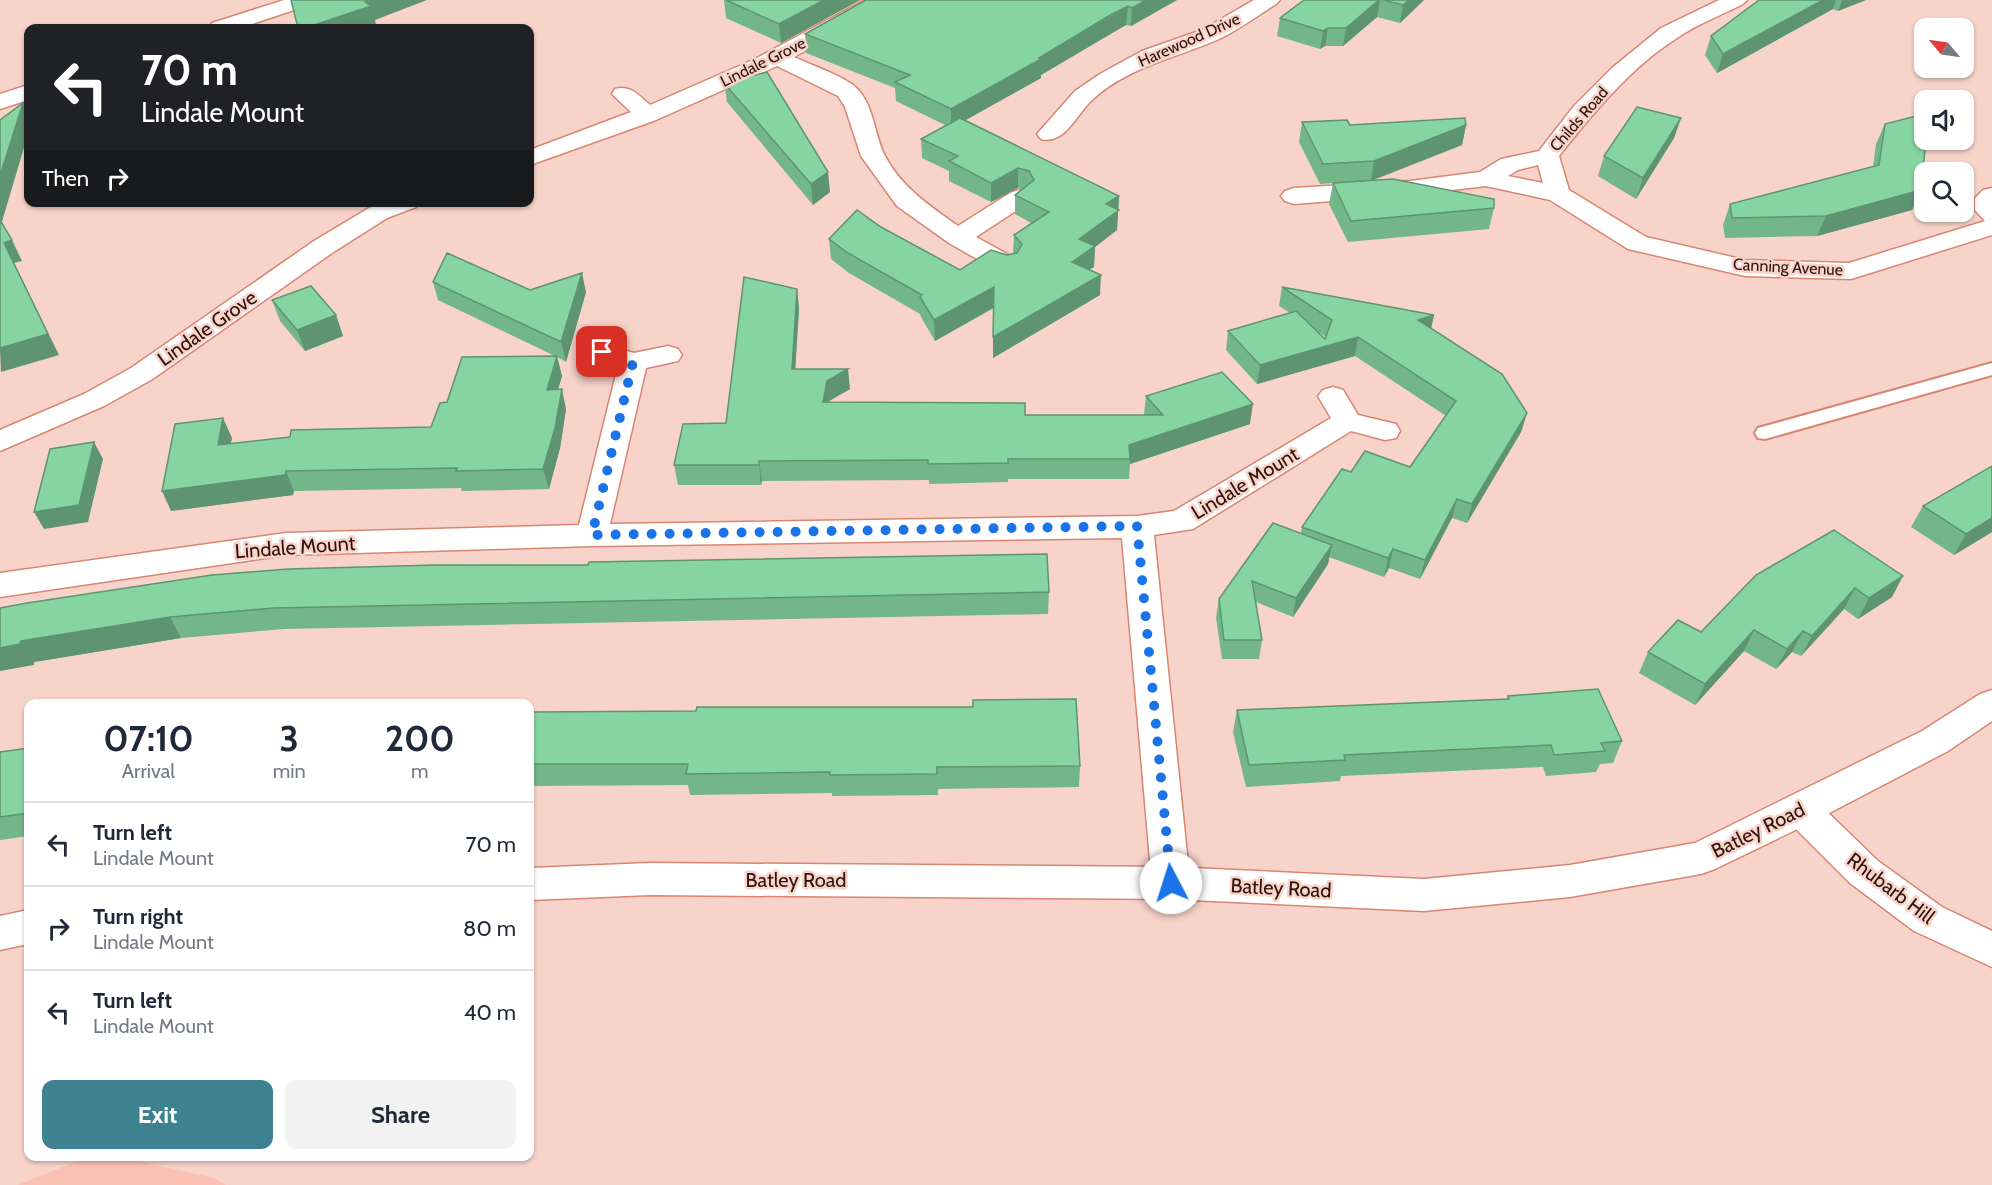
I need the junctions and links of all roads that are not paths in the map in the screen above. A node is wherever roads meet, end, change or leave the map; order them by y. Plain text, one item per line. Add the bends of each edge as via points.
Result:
1 (305, 0) edge
2 (1269, 0) edge
3 (1736, 0) edge
4 (873, 1) edge
5 (232, 24) edge
6 (777, 57) junction
7 (1108, 79) junction
8 (1134, 88) dead end
9 (24, 93) edge
10 (623, 94) dead end
11 (0, 102) edge
12 (648, 115) junction
13 (1062, 130) dead end
14 (1547, 156) junction
15 (534, 157) edge
16 (1486, 179) junction
17 (1558, 194) junction
18 (1992, 195) edge
19 (1294, 196) dead end
20 (1019, 198) edge
21 (394, 207) edge
22 (1992, 215) edge
23 (1992, 227) edge
24 (958, 238) junction
25 (1007, 265) edge
26 (602, 352) dead end
27 (668, 355) dead end
28 (633, 362) junction
29 (1992, 369) edge
30 (1385, 431) dead end
31 (1765, 433) dead end
32 (0, 441) edge
33 (1137, 526) junction
34 (592, 535) junction
35 (0, 585) edge
36 (1992, 704) edge
37 (1801, 810) junction
38 (1171, 883) junction
39 (534, 884) edge
40 (24, 928) edge
41 (0, 933) edge
42 (1992, 950) edge

1 - 5 street
2 - 7 street, Harewood Drive via 1210,34 1150,56
3 - 14 street, Childs Road via 1669,33 1620,73 1582,111
4 - 6 street, Lindale Grove
6 - 12 street, Lindale Grove
6 - 24 street via 846,91 857,107 873,156 891,183 906,201
7 - 8 street, Harewood Drive
7 - 13 street, Harewood Drive via 1083,96
9 - 11 street
10 - 12 street
12 - 15 street, Lindale Grove
14 - 16 street, Childs Road via 1510,164
14 - 17 street
16 - 17 street, Canning Avenue
16 - 19 street, Childs Road
17 - 23 street, Canning Avenue via 1637,243 1744,268 1851,271
18 - 22 street via 1988,198 1988,210
20 - 24 street
21 - 32 street, Lindale Grove via 323,247 141,374 94,400
24 - 25 street
26 - 28 street
27 - 28 street
28 - 34 street
29 - 31 lane
30 - 33 street, Lindale Mount via 1340,408 1182,520
33 - 34 street, Lindale Mount
33 - 38 street
34 - 35 street, Lindale Mount via 286,544
36 - 37 street, Batley Road via 1935,741
37 - 38 street, Batley Road via 1701,858 1570,881 1424,895
37 - 42 street, Rhubarb Hill via 1864,872 1928,919
38 - 39 street, Batley Road via 650,879
40 - 41 street

